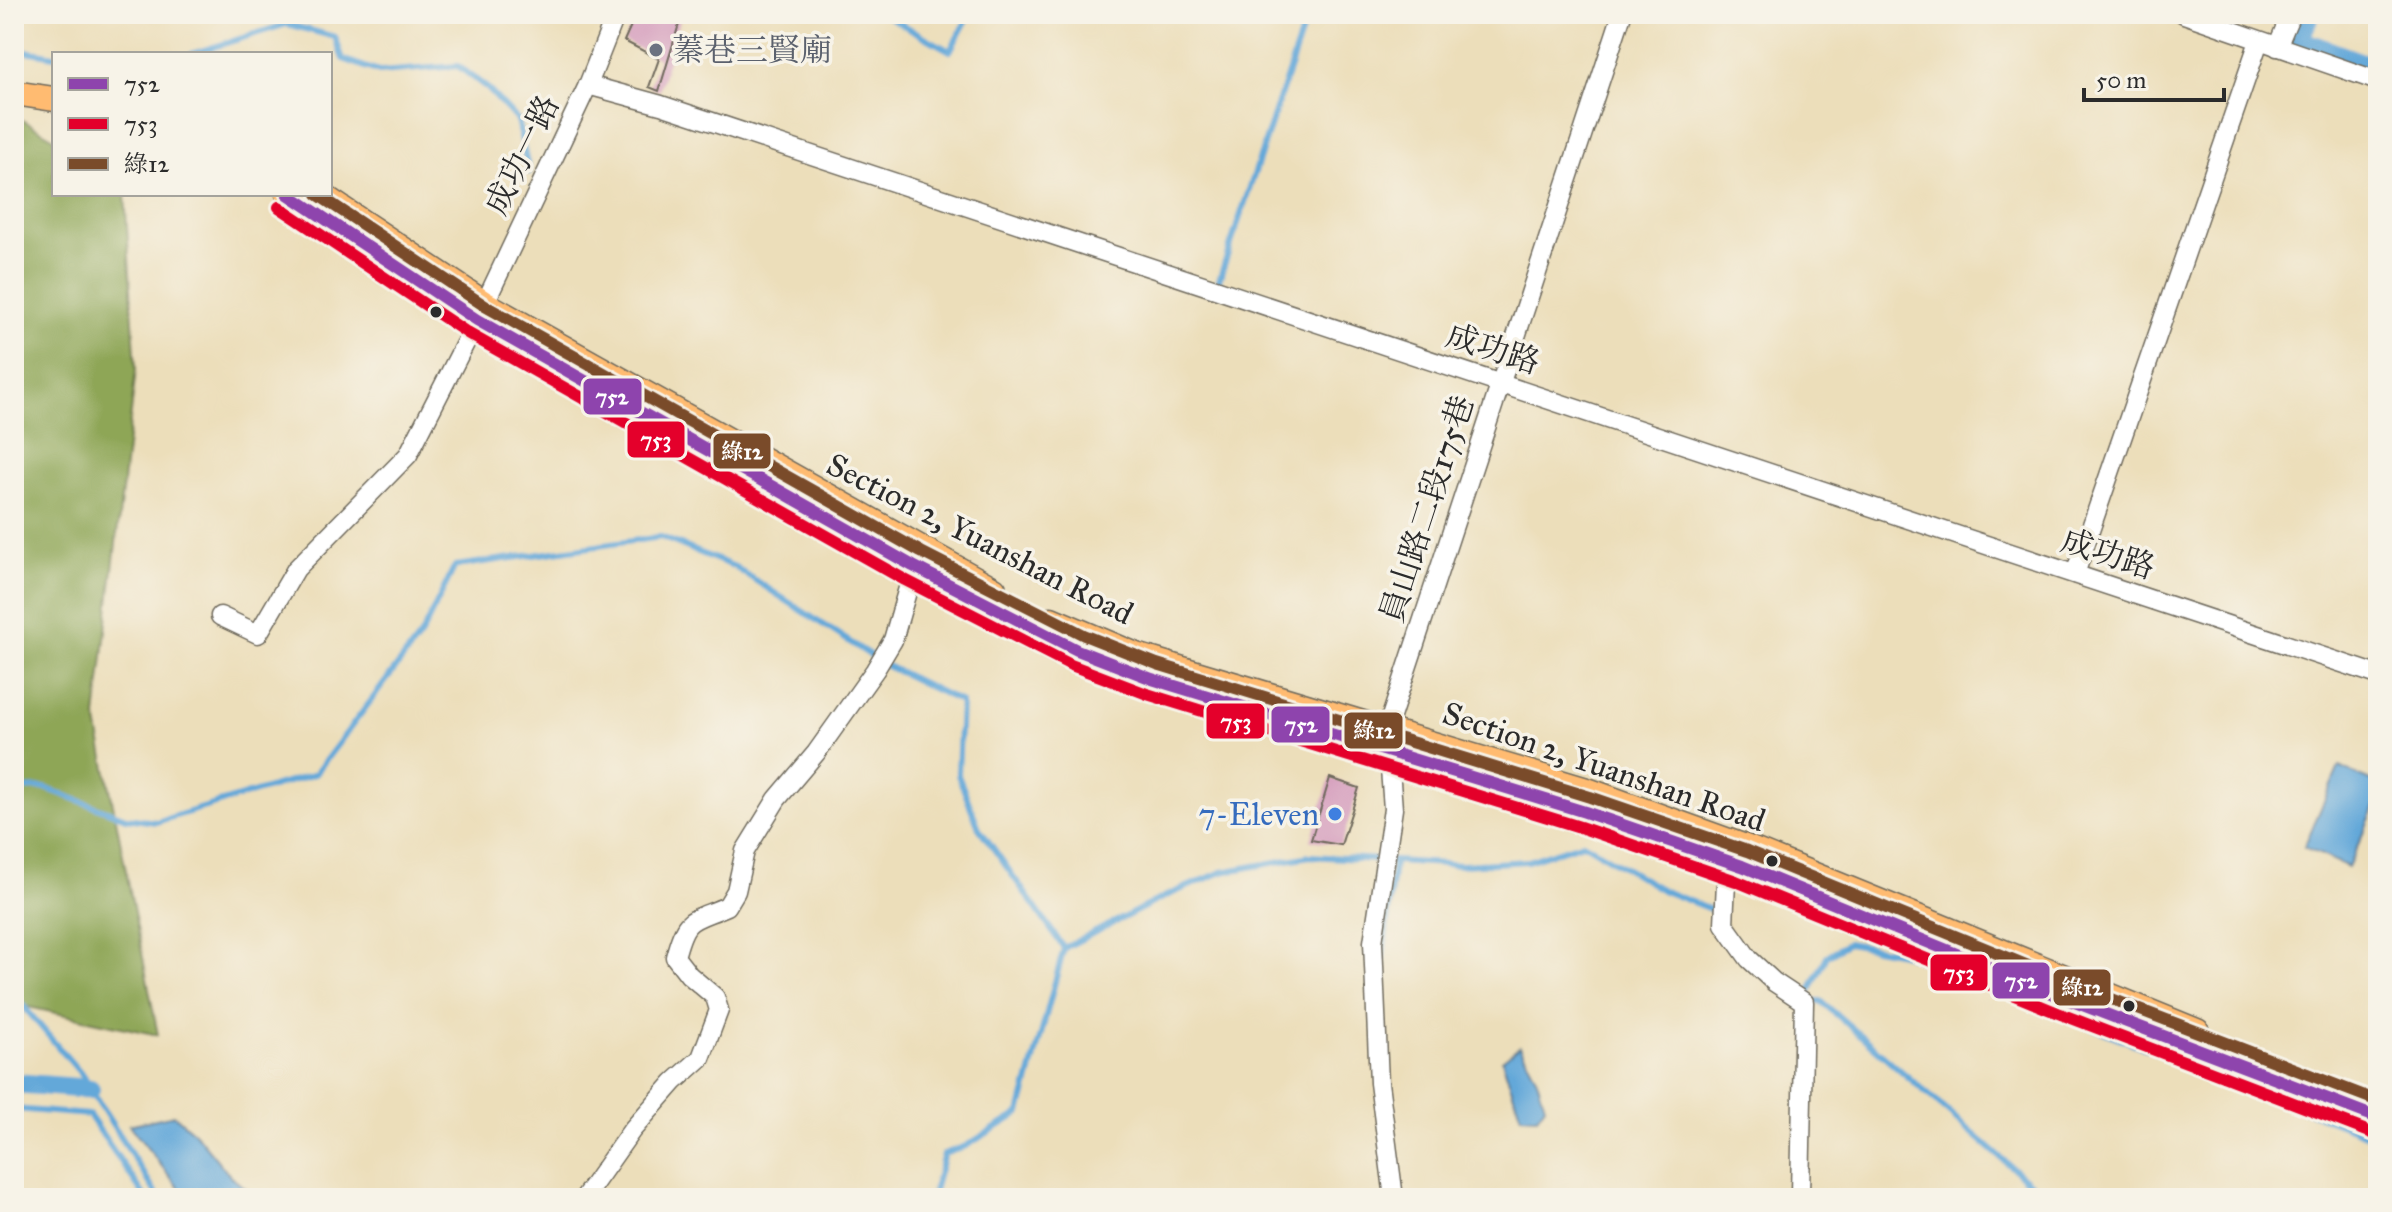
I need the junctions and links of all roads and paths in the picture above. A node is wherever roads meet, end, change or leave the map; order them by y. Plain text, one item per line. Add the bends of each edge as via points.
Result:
1 (616, 14) edge
2 (1622, 14) edge
3 (2184, 14) edge
4 (2291, 14) edge
5 (2268, 44) junction
6 (14, 76) edge
7 (2378, 81) edge
8 (52, 82) edge
9 (588, 85) junction
10 (14, 93) edge
11 (52, 99) edge
12 (291, 196) edge
13 (323, 196) edge
14 (481, 311) junction
15 (1499, 383) junction
16 (916, 558) junction
17 (2075, 574) junction
18 (220, 616) dead end
19 (2378, 675) edge
20 (1389, 740) junction
21 (1730, 852) junction
22 (2378, 1103) edge
23 (2378, 1118) edge
24 (1800, 1194) dead end
25 (584, 1198) edge
26 (1394, 1198) edge

1 - 9 street, 成功一路
2 - 15 street, 員山路二段175巷
3 - 5 street
4 - 5 street
5 - 7 street
5 - 17 street
6 - 8 main road
9 - 14 street, 成功一路
9 - 15 street, 成功路
10 - 11 main road
12 - 14 main road, Section 2, Yuanshan Road
13 - 14 main road, Section 2, Yuanshan Road
14 - 16 main road, Section 2, Yuanshan Road
14 - 18 street, 成功一路 via 408,455 296,569 258,634
15 - 17 street, 成功路
15 - 20 street, 員山路二段175巷
16 - 20 main road, Section 2, Yuanshan Road via 1136,655
16 - 25 street via 893,640 875,670 777,799 745,851 727,906 691,919 682,932 675,957 715,997 719,1010 701,1058 632,1130
17 - 19 street, 成功路
20 - 21 main road, Section 2, Yuanshan Road via 1590,791
20 - 26 street via 1393,809 1373,942 1379,1083
21 - 22 main road, Section 2, Yuanshan Road
21 - 23 main road, Section 2, Yuanshan Road via 2064,998
21 - 24 street via 1724,924 1749,959 1804,1002

